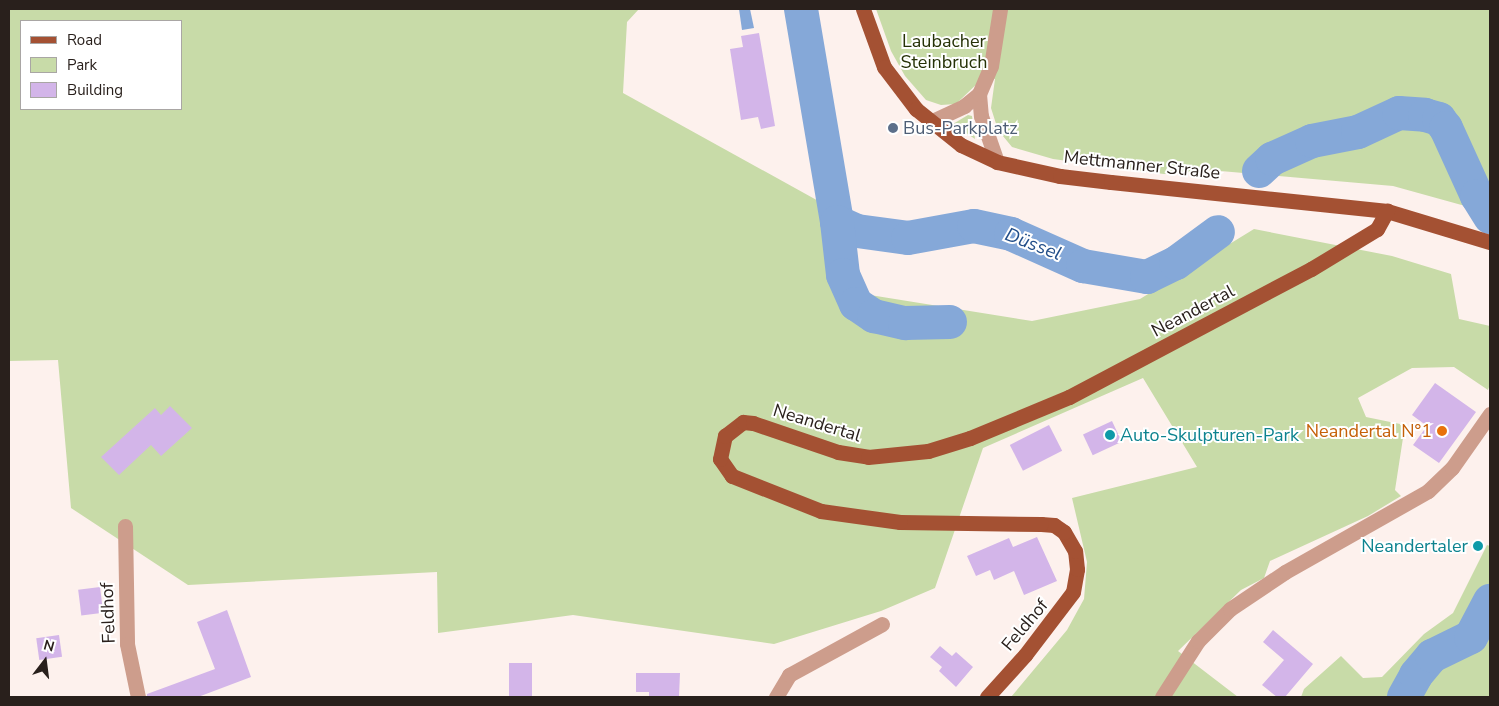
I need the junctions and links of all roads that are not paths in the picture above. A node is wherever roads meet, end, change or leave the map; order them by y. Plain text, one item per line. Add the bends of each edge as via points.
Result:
1 (863, 9) edge
2 (1000, 9) edge
3 (980, 94) junction
4 (930, 122) junction
5 (997, 162) junction
6 (1387, 211) junction
7 (1490, 242) edge
8 (1490, 414) edge
9 (125, 526) dead end
10 (1078, 569) joint
11 (882, 624) dead end
12 (138, 697) edge
13 (776, 697) edge
14 (987, 697) edge
15 (1162, 697) edge

1 - 4 main road, Mettmanner Straße via 884,67
2 - 3 lane via 991,66
3 - 4 lane via 964,106
3 - 5 lane via 981,116
4 - 5 main road, Mettmanner Straße via 961,145
5 - 6 main road, Mettmanner Straße via 1060,176
6 - 7 main road, Mettmanner Straße
6 - 10 main road, Neandertal via 1377,229 1303,274 1069,396 970,438 928,451 868,458 838,452 743,422 733,426 722,441 720,459 732,476 821,511 900,522 1054,525 1071,540
8 - 15 lane via 1452,468 1428,491 1285,572 1230,609 1198,641
9 - 12 lane, Feldhof via 127,644
10 - 14 main road, Feldhof via 1077,582 1068,602
11 - 13 lane via 788,675

